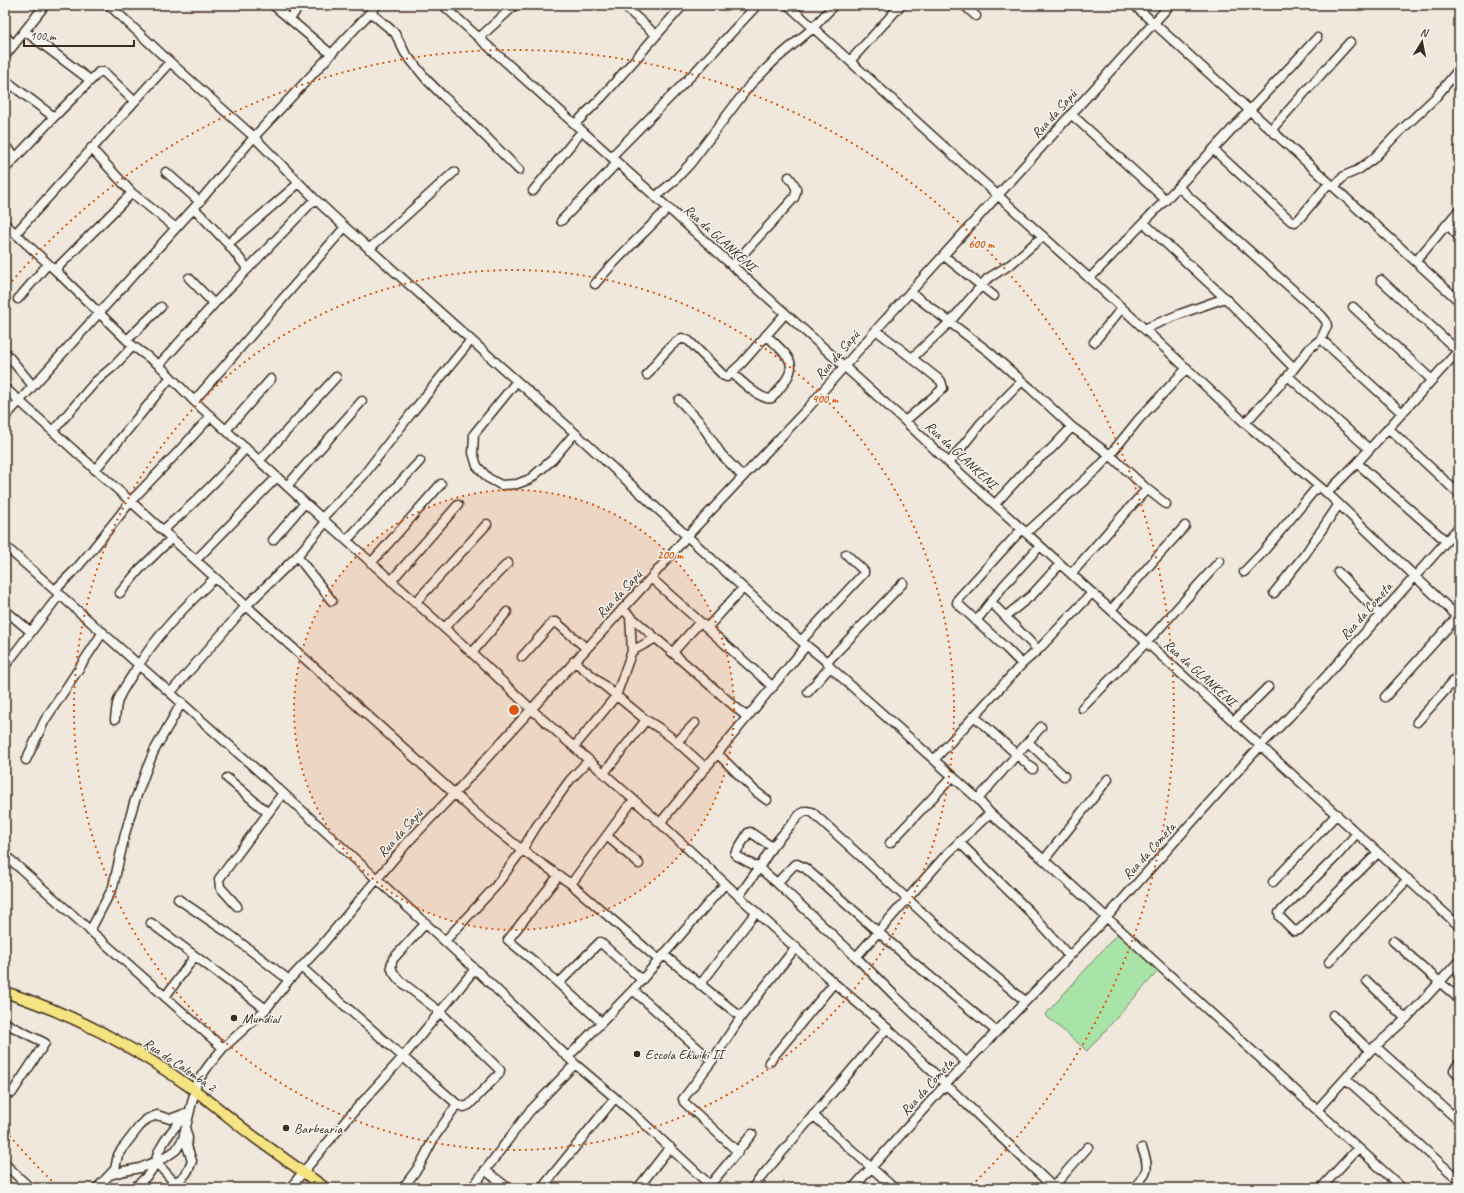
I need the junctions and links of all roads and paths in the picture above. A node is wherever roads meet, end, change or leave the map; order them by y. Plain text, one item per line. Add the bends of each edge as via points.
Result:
1 (45, 5) edge
2 (109, 5) edge
3 (273, 5) edge
4 (300, 5) edge
5 (376, 5) edge
6 (515, 5) edge
7 (623, 5) edge
8 (683, 5) edge
9 (757, 5) edge
10 (788, 5) edge
11 (834, 5) edge
12 (901, 5) edge
13 (964, 5) edge
14 (1134, 5) edge
15 (1170, 5) edge
16 (448, 6) edge
17 (370, 12) junction
18 (976, 16) dead end
19 (290, 19) junction
20 (1154, 23) junction
21 (813, 28) junction
22 (26, 31) junction
23 (656, 35) junction
24 (5, 36) edge
25 (479, 38) junction
26 (1317, 38) dead end
27 (1350, 42) dead end
28 (13, 44) junction
29 (331, 54) junction
30 (5, 56) edge
31 (850, 61) junction
32 (170, 62) junction
33 (1459, 69) edge
34 (5, 80) edge
35 (90, 80) junction
36 (134, 101) junction
37 (1250, 110) junction
38 (1071, 114) junction
39 (54, 117) junction
40 (574, 124) junction
41 (1271, 130) junction
42 (582, 132) junction
43 (254, 137) junction
44 (5, 146) edge
45 (91, 148) junction
46 (1214, 150) junction
47 (16, 157) junction
48 (611, 157) junction
49 (618, 163) junction
50 (5, 169) edge
51 (519, 170) dead end
52 (166, 172) dead end
53 (454, 172) dead end
54 (789, 177) dead end
55 (298, 183) junction
56 (1332, 185) junction
57 (1178, 187) junction
58 (533, 191) dead end
59 (132, 193) junction
60 (998, 195) junction
61 (655, 197) junction
62 (315, 199) junction
63 (1166, 200) junction
64 (197, 205) junction
65 (668, 208) junction
66 (1459, 210) edge
67 (561, 221) dead end
68 (1144, 223) junction
69 (5, 224) edge
70 (1447, 224) junction
71 (176, 228) junction
72 (345, 228) junction
73 (15, 234) junction
74 (1043, 236) junction
75 (1459, 237) edge
76 (228, 244) junction
77 (369, 249) junction
78 (944, 256) junction
79 (1416, 261) junction
80 (732, 266) junction
81 (51, 267) junction
82 (248, 269) junction
83 (189, 278) dead end
84 (1090, 278) junction
85 (1381, 280) dead end
86 (595, 284) dead end
87 (981, 286) junction
88 (910, 292) junction
89 (994, 296) dead end
90 (1225, 298) junction
91 (18, 299) dead end
92 (1459, 300) edge
93 (214, 304) junction
94 (161, 307) dead end
95 (1122, 308) junction
96 (1353, 308) dead end
97 (98, 313) junction
98 (786, 314) junction
99 (950, 322) junction
100 (1144, 329) junction
101 (876, 330) junction
102 (766, 335) junction
103 (1321, 339) junction
104 (471, 340) junction
105 (1094, 342) dead end
106 (130, 343) junction
107 (1459, 350) edge
108 (5, 352) edge
109 (912, 358) junction
110 (158, 365) junction
111 (844, 366) junction
112 (1187, 368) junction
113 (1294, 368) junction
114 (732, 373) junction
115 (647, 376) dead end
116 (1288, 376) junction
117 (336, 377) dead end
118 (170, 378) junction
119 (271, 379) dead end
120 (1432, 380) junction
121 (517, 381) junction
122 (1022, 381) junction
123 (33, 386) junction
124 (5, 388) edge
125 (679, 400) dead end
126 (194, 401) junction
127 (362, 401) dead end
128 (20, 402) junction
129 (1402, 413) junction
130 (211, 416) junction
131 (5, 417) edge
132 (905, 421) junction
133 (1246, 423) junction
134 (1072, 427) junction
135 (1388, 428) junction
136 (226, 430) junction
137 (53, 431) junction
138 (575, 433) junction
139 (246, 448) junction
140 (1370, 449) junction
141 (1110, 455) junction
142 (420, 460) dead end
143 (259, 461) junction
144 (949, 463) junction
145 (1357, 463) junction
146 (95, 470) junction
147 (742, 476) junction
148 (277, 477) junction
149 (441, 484) dead end
150 (287, 486) junction
151 (1318, 486) junction
152 (1147, 489) junction
153 (1327, 493) junction
154 (1459, 494) edge
155 (131, 501) junction
156 (305, 502) junction
157 (995, 504) junction
158 (1166, 504) dead end
159 (1339, 504) junction
160 (458, 505) dead end
161 (324, 520) junction
162 (487, 524) dead end
163 (1185, 526) dead end
164 (1459, 527) edge
165 (163, 530) junction
166 (1024, 531) junction
167 (688, 536) junction
168 (171, 539) junction
169 (273, 540) dead end
170 (347, 540) junction
171 (1446, 541) junction
172 (5, 546) edge
173 (1040, 546) junction
174 (846, 554) dead end
175 (297, 556) junction
176 (196, 560) junction
177 (1220, 561) dead end
178 (508, 562) dead end
179 (371, 563) junction
180 (1060, 564) junction
181 (1244, 572) dead end
182 (1338, 572) dead end
183 (1071, 574) junction
184 (1415, 576) junction
185 (215, 578) junction
186 (651, 578) junction
187 (391, 581) junction
188 (903, 583) dead end
189 (743, 588) junction
190 (57, 592) junction
191 (1092, 592) junction
192 (1274, 593) dead end
193 (120, 594) dead end
194 (332, 601) dead end
195 (991, 602) junction
196 (415, 603) junction
197 (246, 606) junction
198 (622, 609) junction
199 (5, 610) edge
200 (1111, 610) junction
201 (507, 612) dead end
202 (1380, 615) junction
203 (1006, 616) junction
204 (1458, 616) edge
205 (630, 617) junction
206 (976, 621) junction
207 (700, 622) junction
208 (444, 628) junction
209 (707, 628) junction
210 (30, 632) junction
211 (103, 632) junction
212 (656, 638) junction
213 (1147, 642) junction
214 (804, 643) junction
215 (586, 648) junction
216 (1038, 650) junction
217 (632, 651) junction
218 (673, 652) junction
219 (472, 653) junction
220 (522, 657) dead end
221 (574, 661) junction
222 (139, 663) junction
223 (828, 664) junction
224 (1022, 664) junction
225 (5, 666) edge
226 (1459, 675) edge
227 (772, 687) junction
228 (1268, 687) dead end
229 (171, 692) junction
230 (808, 692) dead end
231 (616, 696) junction
232 (1385, 697) dead end
233 (182, 702) junction
234 (1082, 708) dead end
235 (531, 709) junction
236 (974, 716) junction
237 (747, 717) junction
238 (115, 719) dead end
239 (646, 720) junction
240 (1234, 721) junction
241 (1417, 722) dead end
242 (695, 724) dead end
243 (1041, 727) dead end
244 (677, 742) junction
245 (1028, 742) junction
246 (1261, 745) junction
247 (574, 747) junction
248 (718, 754) junction
249 (1016, 755) junction
250 (26, 760) dead end
251 (589, 760) junction
252 (934, 760) junction
253 (706, 768) junction
254 (1033, 769) dead end
255 (604, 774) junction
256 (952, 776) junction
257 (1064, 776) dead end
258 (227, 778) dead end
259 (1108, 779) dead end
260 (283, 793) junction
261 (454, 794) junction
262 (978, 799) junction
263 (633, 800) junction
264 (767, 800) dead end
265 (268, 813) junction
266 (990, 813) junction
267 (1337, 814) junction
268 (660, 823) junction
269 (1357, 833) junction
270 (607, 836) junction
271 (959, 842) junction
272 (890, 843) dead end
273 (772, 847) junction
274 (522, 850) junction
275 (1378, 853) junction
276 (5, 855) edge
277 (1044, 860) junction
278 (639, 864) dead end
279 (759, 868) junction
280 (558, 875) junction
281 (377, 879) junction
282 (1408, 879) junction
283 (1273, 882) dead end
284 (777, 883) junction
285 (571, 884) junction
286 (725, 884) junction
287 (739, 896) junction
288 (178, 899) dead end
289 (908, 899) junction
290 (237, 906) dead end
291 (756, 912) junction
292 (1106, 917) junction
293 (151, 923) dead end
294 (426, 923) junction
295 (1459, 926) edge
296 (90, 931) junction
297 (879, 932) junction
298 (445, 941) junction
299 (1393, 941) dead end
300 (796, 947) junction
301 (195, 956) junction
302 (1069, 956) junction
303 (856, 957) junction
304 (662, 958) junction
305 (1459, 961) edge
306 (1329, 962) dead end
307 (301, 967) junction
308 (475, 968) junction
309 (289, 980) junction
310 (642, 980) junction
311 (1367, 981) dead end
312 (1440, 982) junction
313 (559, 983) junction
314 (834, 983) junction
315 (700, 985) junction
316 (633, 990) junction
317 (5, 992) edge
318 (164, 996) junction
319 (1459, 999) edge
320 (1025, 1001) junction
321 (266, 1008) junction
322 (440, 1012) junction
323 (1333, 1015) dead end
324 (741, 1016) junction
325 (1406, 1019) junction
326 (601, 1022) junction
327 (5, 1023) edge
328 (888, 1028) junction
329 (996, 1031) junction
330 (223, 1048) junction
331 (1372, 1049) junction
332 (403, 1057) junction
333 (568, 1057) junction
334 (712, 1061) junction
335 (769, 1062) dead end
336 (967, 1063) junction
337 (1459, 1063) edge
338 (575, 1064) junction
339 (1459, 1076) edge
340 (1346, 1079) junction
341 (947, 1083) junction
342 (194, 1090) junction
343 (12, 1093) dead end
344 (615, 1098) junction
345 (457, 1104) junction
346 (1317, 1110) junction
347 (189, 1112) junction
348 (813, 1115) junction
349 (170, 1119) junction
350 (1459, 1120) edge
351 (181, 1126) junction
352 (752, 1134) dead end
353 (1088, 1147) dead end
354 (670, 1148) junction
355 (1142, 1148) dead end
356 (1358, 1148) junction
357 (738, 1152) junction
358 (156, 1162) junction
359 (5, 1164) edge
360 (872, 1168) junction
361 (486, 1170) junction
362 (304, 1172) junction
363 (110, 1175) junction
364 (1459, 1180) edge
365 (171, 1185) edge
366 (140, 1186) edge
367 (711, 1187) edge
368 (1054, 1187) edge
369 (1399, 1187) edge
370 (30, 1188) edge
371 (97, 1188) edge
372 (290, 1188) edge
373 (325, 1188) edge
374 (403, 1188) edge
375 (472, 1188) edge
376 (508, 1188) edge
377 (542, 1188) edge
378 (638, 1188) edge
379 (752, 1188) edge
380 (853, 1188) edge
381 (894, 1188) edge
382 (1134, 1188) edge
383 (1321, 1188) edge

1 - 22 street
2 - 32 street
3 - 19 street
4 - 19 street
5 - 17 street
6 - 25 street
7 - 23 street
8 - 23 street
9 - 48 street
10 - 21 street
11 - 21 street
12 - 31 street
13 - 18 street
14 - 20 street
15 - 20 street, Rua da Sapú
16 - 25 street, Rua da GLANKENI
17 - 29 street
17 - 51 street via 395,33 405,53 427,80
19 - 29 street
20 - 37 street
20 - 38 street, Rua da Sapú
21 - 31 street
21 - 61 street via 750,84 690,164
22 - 28 street
22 - 35 street
23 - 40 street via 602,97
24 - 28 street
25 - 40 street, Rua da GLANKENI
26 - 37 street
27 - 41 street
28 - 30 street
29 - 43 street
31 - 60 street
32 - 36 street
32 - 43 street
33 - 56 street via 1435,98 1373,159
34 - 39 street
35 - 36 street via 98,72 104,72
35 - 39 street
36 - 45 street
37 - 41 street
37 - 46 street
38 - 60 street, Rua da Sapú
38 - 63 street
39 - 47 street
40 - 42 street, Rua da GLANKENI
41 - 56 street
42 - 48 street, Rua da GLANKENI
42 - 58 street
43 - 55 street
43 - 64 street
44 - 47 street
45 - 59 street
45 - 73 street
46 - 56 street via 1294,222
46 - 57 street
47 - 50 street
48 - 49 street, Rua da GLANKENI
49 - 61 street, Rua da GLANKENI
49 - 67 street
52 - 64 street
53 - 77 street
54 - 80 street via 797,187 794,198
55 - 62 street
55 - 76 street
56 - 79 street
57 - 63 street
57 - 103 street via 1321,315 1327,326
59 - 71 street
59 - 81 street
60 - 74 street
60 - 78 street, Rua da Sapú
61 - 65 street, Rua da GLANKENI
62 - 72 street
62 - 82 street
63 - 68 street
64 - 71 street
64 - 76 street
65 - 80 street, Rua da GLANKENI
65 - 86 street
66 - 70 street
68 - 84 street
68 - 90 street
69 - 73 street
70 - 75 street
70 - 79 street
71 - 97 street
72 - 77 street
72 - 126 street
73 - 81 street
74 - 84 street
74 - 87 street
76 - 82 street
77 - 104 street
78 - 87 street
78 - 88 street, Rua da Sapú
79 - 92 street
80 - 98 street, Rua da GLANKENI
81 - 91 street
81 - 97 street
82 - 93 street
83 - 93 street
84 - 95 street
85 - 107 street
87 - 89 street
87 - 99 street
88 - 99 street
88 - 101 street, Rua da Sapú
90 - 100 street
90 - 113 street
93 - 110 street
94 - 106 street
95 - 100 street
95 - 105 street
96 - 120 street
97 - 106 street
97 - 123 street
98 - 102 street
98 - 111 street, Rua da GLANKENI
99 - 109 street
99 - 122 street
100 - 112 street
101 - 109 street
101 - 111 street, Rua da Sapú
102 - 114 street
102 - 114 street via 791,362 786,382 772,398 766,399
103 - 113 street
103 - 129 street
104 - 121 street
104 - 161 street via 363,476
106 - 110 street
106 - 137 street via 115,365 95,382
107 - 120 street
108 - 123 street
109 - 132 street via 941,381 944,388
110 - 118 street
111 - 132 street, Rua da GLANKENI
111 - 147 street, Rua da Sapú via 808,408
112 - 133 street
112 - 141 street via 1139,419
113 - 116 street
114 - 115 street via 724,376 682,338
116 - 133 street
116 - 140 street
117 - 143 street
118 - 126 street
118 - 146 street
119 - 136 street
120 - 129 street
121 - 138 street
121 - 138 street via 474,434 473,453 477,466 488,478 501,485 530,480 553,459
122 - 134 street
122 - 144 street via 981,424
123 - 128 street
124 - 128 street
125 - 147 street via 700,422 721,454
126 - 130 street
127 - 150 street
128 - 131 street
128 - 137 street
129 - 135 street
130 - 136 street
130 - 155 street
132 - 144 street, Rua da GLANKENI
133 - 151 street
134 - 141 street
134 - 157 street
135 - 140 street
135 - 154 street
136 - 139 street
137 - 146 street
138 - 167 street
139 - 143 street
139 - 165 street via 197,500
140 - 145 street
141 - 152 street
141 - 166 street
142 - 170 street
143 - 148 street
144 - 157 street, Rua da GLANKENI
145 - 153 street
145 - 171 street
146 - 155 street
147 - 167 street, Rua da Sapú
148 - 150 street
148 - 176 street
149 - 179 street
150 - 156 street
151 - 153 street
151 - 181 street
152 - 158 street
152 - 183 street
153 - 159 street
155 - 165 street
155 - 190 street
156 - 161 street
156 - 169 street
157 - 166 street, Rua da GLANKENI
159 - 184 street
159 - 192 street via 1306,553
160 - 187 street
161 - 170 street
161 - 175 street
162 - 196 street
163 - 200 street
164 - 171 street, Rua da Cometa
165 - 168 street
166 - 173 street, Rua da GLANKENI
166 - 206 street via 957,600 957,603
167 - 186 street, Rua da Sapú
167 - 189 street
168 - 176 street
168 - 193 street via 139,570
170 - 179 street
171 - 184 street, Rua da Cometa
172 - 190 street
173 - 180 street, Rua da GLANKENI
173 - 195 street
174 - 214 street via 864,570 864,573
175 - 194 street
175 - 197 street
176 - 185 street
177 - 213 street
178 - 208 street
179 - 187 street
180 - 183 street, Rua da GLANKENI
180 - 203 street via 1032,595
182 - 202 street
183 - 191 street, Rua da GLANKENI
184 - 202 street, Rua da Cometa
184 - 204 street
185 - 197 street
185 - 222 street via 161,632
186 - 198 street, Rua da Sapú
186 - 207 street
187 - 196 street
188 - 223 street
189 - 209 street
189 - 214 street
190 - 210 street
190 - 211 street
191 - 200 street, Rua da GLANKENI
191 - 216 street
195 - 203 street
195 - 206 street
196 - 208 street
197 - 229 street
197 - 261 street
198 - 205 street
198 - 215 street, Rua da Sapú
199 - 210 street
200 - 213 street, Rua da GLANKENI
201 - 219 street
202 - 246 street, Rua da Cometa via 1289,718
203 - 216 street
204 - 232 street
205 - 212 street
205 - 217 street
206 - 224 street
207 - 209 street
207 - 218 street
208 - 219 street
209 - 227 street
210 - 225 street
211 - 222 street
211 - 250 street via 45,720
212 - 217 street
212 - 218 street
213 - 234 street
213 - 240 street, Rua da GLANKENI
214 - 223 street
214 - 227 street
215 - 220 street via 553,622
215 - 221 street, Rua da Sapú
216 - 224 street
217 - 231 street
218 - 237 street
219 - 235 street
221 - 231 street
221 - 235 street, Rua da Sapú
222 - 229 street
222 - 238 street via 118,699
223 - 230 street
223 - 252 street
224 - 236 street
226 - 241 street
227 - 237 street
228 - 240 street
229 - 233 street
231 - 239 street
231 - 247 street
233 - 260 street
233 - 296 street via 146,768 125,834 114,887
235 - 247 street
235 - 261 street, Rua da Sapú
236 - 249 street
236 - 252 street
237 - 248 street
239 - 244 street
239 - 255 street
240 - 246 street, Rua da GLANKENI
242 - 244 street
243 - 245 street
244 - 253 street
245 - 249 street
245 - 257 street
246 - 267 street, Rua da GLANKENI
246 - 292 street, Rua da Cometa
247 - 251 street
248 - 253 street
248 - 264 street
249 - 254 street
249 - 262 street
251 - 255 street
251 - 274 street via 570,780
252 - 256 street
253 - 268 street
255 - 263 street
256 - 262 street
256 - 272 street
258 - 265 street
259 - 277 street
260 - 265 street
260 - 281 street
261 - 274 street
261 - 281 street, Rua da Sapú
262 - 266 street
263 - 268 street
263 - 270 street
265 - 290 street via 219,879 220,887
266 - 271 street
266 - 277 street
267 - 269 street, Rua da GLANKENI
267 - 283 street
268 - 286 street
269 - 275 street, Rua da GLANKENI
269 - 275 street via 1279,913 1294,931 1299,930
270 - 278 street
270 - 285 street
271 - 289 street
271 - 302 street via 1029,911
273 - 279 street
273 - 279 street via 750,832 736,852 737,856
273 - 289 street via 800,814 812,812
274 - 280 street
274 - 298 street via 495,887
275 - 282 street, Rua da GLANKENI
276 - 296 street
277 - 292 street
279 - 284 street
279 - 287 street
280 - 285 street
280 - 313 street via 508,940
281 - 294 street
281 - 307 street, Rua da Sapú
282 - 295 street, Rua da GLANKENI
282 - 306 street
284 - 297 street via 794,865 802,866
284 - 303 street
285 - 304 street
286 - 287 street
286 - 304 street
287 - 291 street
288 - 309 street via 233,936
289 - 297 street
289 - 320 street
291 - 300 street
291 - 315 street
292 - 302 street, Rua da Cometa
292 - 346 street
293 - 301 street
294 - 298 street
294 - 322 street via 391,966 400,980
296 - 318 street
297 - 303 street
297 - 329 street
298 - 308 street
299 - 312 street
300 - 314 street
300 - 324 street
301 - 318 street
301 - 321 street
302 - 320 street, Rua da Cometa
303 - 336 street
304 - 310 street
304 - 315 street
305 - 312 street
307 - 309 street, Rua da Sapú
307 - 332 street
308 - 322 street
308 - 333 street
309 - 321 street, Rua da Sapú
310 - 313 street via 600,942
310 - 316 street
311 - 325 street
312 - 319 street
312 - 325 street
313 - 326 street
314 - 328 street
314 - 335 street
315 - 324 street
316 - 326 street
316 - 334 street
317 - 342 main road, Rua do Calemba 2 via 81,1021 120,1042
318 - 330 street
320 - 329 street, Rua da Cometa
321 - 330 street, Rua da Sapú
322 - 332 street
322 - 345 street via 500,1070 469,1105 464,1107
323 - 331 street
324 - 334 street
325 - 331 street
326 - 333 street
327 - 343 street via 45,1043
328 - 341 street
328 - 348 street
329 - 336 street, Rua da Cometa
330 - 342 street, Rua da Sapú via 197,1082
331 - 340 street
331 - 350 street
332 - 345 street
332 - 362 street
333 - 338 street
334 - 357 street via 683,1099
336 - 341 street, Rua da Cometa
337 - 339 street via 1454,1070
338 - 344 street
338 - 361 street via 530,1112
340 - 346 street
340 - 364 street
341 - 360 street, Rua da Cometa
341 - 368 street
342 - 347 street, Rua da Sapú
342 - 362 main road, Rua do Calemba 2
344 - 354 street
344 - 377 street
345 - 374 street
346 - 356 street
347 - 349 street
347 - 351 street, Rua da Sapú
348 - 360 street
348 - 379 street
349 - 351 street
349 - 363 street via 157,1115 139,1126 118,1155
351 - 358 street via 158,1151
351 - 358 street, Rua da Sapú via 183,1139 176,1150
351 - 365 street via 188,1138 187,1146 192,1161 182,1179
352 - 357 street
353 - 368 street
354 - 367 street
354 - 378 street
355 - 382 street via 1148,1166 1145,1175
356 - 369 street
356 - 383 street
357 - 367 street
358 - 363 street, Rua da Sapú
358 - 365 street
358 - 366 street
359 - 370 street
360 - 380 street, Rua da Cometa
360 - 381 street
361 - 375 street
361 - 376 street
362 - 372 street
362 - 373 main road, Rua do Calemba 2
363 - 371 street

